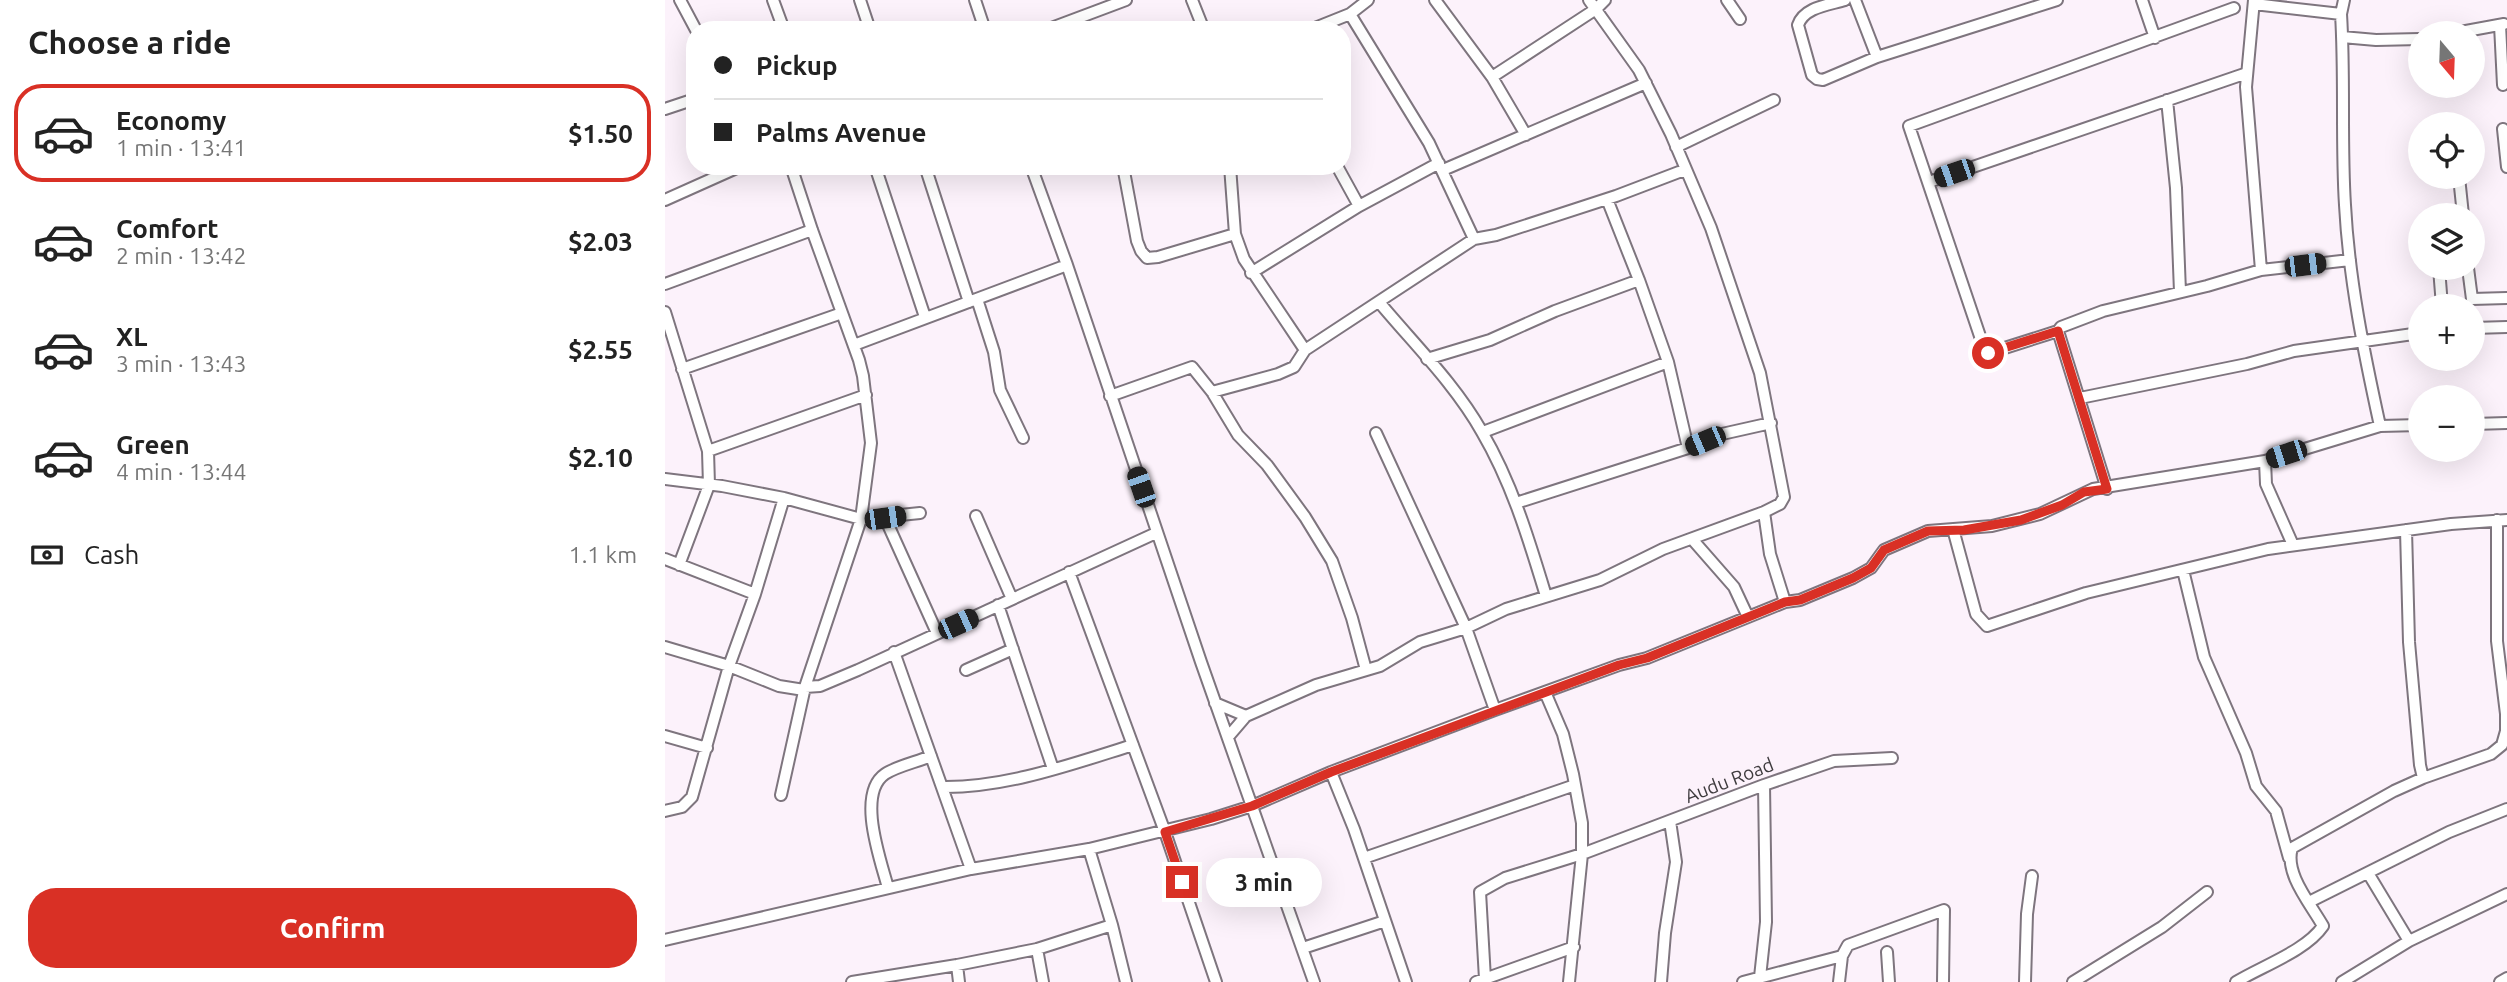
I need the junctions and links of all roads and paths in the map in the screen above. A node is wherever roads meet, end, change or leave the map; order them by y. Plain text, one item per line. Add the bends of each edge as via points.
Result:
1 (681, 0) edge
2 (773, 0) edge
3 (860, 0) edge
4 (975, 0) edge
5 (1087, 0) edge
6 (1126, 0) edge
7 (1192, 0) edge
8 (1368, 0) edge
9 (1435, 0) edge
10 (1605, 0) edge
11 (1727, 0) edge
12 (1845, 0) edge
13 (1855, 0) edge
14 (2057, 0) edge
15 (2142, 0) edge
16 (2344, 0) edge
17 (2254, 2) edge
18 (1592, 5) edge
19 (2234, 8) dead end
20 (1090, 13) junction
21 (1350, 14) junction
22 (2341, 14) junction
23 (1740, 19) dead end
24 (692, 21) edge
25 (781, 21) edge
26 (867, 21) edge
27 (982, 21) edge
28 (1069, 21) edge
29 (1200, 21) edge
30 (1332, 21) edge
31 (2504, 24) edge
32 (2485, 27) edge
33 (2342, 37) junction
34 (2155, 38) junction
35 (2408, 39) edge
36 (1877, 57) junction
37 (2248, 73) junction
38 (1492, 77) junction
39 (1646, 82) junction
40 (2503, 85) dead end
41 (1774, 100) dead end
42 (2167, 100) junction
43 (686, 102) edge
44 (665, 109) edge
45 (2503, 129) dead end
46 (1526, 135) junction
47 (1676, 147) junction
48 (1441, 167) junction
49 (2507, 167) edge
50 (1686, 172) junction
51 (721, 175) edge
52 (794, 175) edge
53 (879, 175) edge
54 (928, 175) edge
55 (1034, 175) edge
56 (1125, 175) edge
57 (1231, 175) edge
58 (1342, 175) edge
59 (1929, 182) junction
60 (1607, 199) junction
61 (665, 200) edge
62 (1360, 206) junction
63 (811, 230) junction
64 (1235, 234) junction
65 (1474, 239) junction
66 (2350, 260) junction
67 (1067, 265) junction
68 (2261, 270) junction
69 (1251, 273) junction
70 (1639, 280) junction
71 (2470, 280) edge
72 (665, 284) edge
73 (2180, 292) junction
74 (2507, 298) edge
75 (973, 301) junction
76 (1379, 302) junction
77 (665, 312) edge
78 (842, 313) junction
79 (925, 317) junction
80 (2507, 327) edge
81 (2485, 328) edge
82 (2058, 331) junction
83 (2408, 334) edge
84 (2361, 340) junction
85 (854, 345) junction
86 (1305, 350) junction
87 (1427, 359) junction
88 (1668, 362) junction
89 (682, 369) junction
90 (1212, 393) junction
91 (866, 395) junction
92 (1110, 396) junction
93 (2080, 398) junction
94 (1771, 423) junction
95 (2507, 423) edge
96 (2485, 424) edge
97 (2408, 425) edge
98 (2380, 426) junction
99 (1483, 432) junction
100 (1376, 433) dead end
101 (1023, 438) dead end
102 (1688, 448) junction
103 (708, 451) junction
104 (2265, 461) junction
105 (665, 479) edge
106 (709, 485) junction
107 (2107, 489) junction
108 (784, 498) junction
109 (1516, 503) junction
110 (1764, 512) junction
111 (920, 513) dead end
112 (976, 516) dead end
113 (885, 518) junction
114 (861, 520) junction
115 (2502, 520) edge
116 (1953, 530) junction
117 (2406, 530) junction
118 (1156, 533) junction
119 (1692, 539) junction
120 (2293, 545) junction
121 (665, 559) edge
122 (2503, 564) edge
123 (680, 565) junction
124 (2183, 570) junction
125 (1069, 572) junction
126 (755, 594) junction
127 (1546, 596) junction
128 (1012, 599) junction
129 (1785, 602) junction
130 (998, 605) junction
131 (2503, 607) edge
132 (1748, 617) junction
133 (1466, 628) junction
134 (937, 633) junction
135 (665, 647) edge
136 (1013, 649) junction
137 (894, 652) junction
138 (729, 666) junction
139 (966, 670) dead end
140 (1366, 670) junction
141 (805, 687) junction
142 (1545, 692) junction
143 (1215, 703) junction
144 (1495, 710) junction
145 (1245, 716) junction
146 (665, 736) edge
147 (1228, 737) junction
148 (1133, 745) junction
149 (707, 748) junction
150 (931, 757) junction
151 (1892, 758) dead end
152 (1053, 769) junction
153 (1331, 772) junction
154 (2423, 778) junction
155 (1575, 785) junction
156 (1764, 785) junction
157 (941, 787) junction
158 (781, 795) dead end
159 (1252, 806) junction
160 (2507, 809) edge
161 (665, 811) edge
162 (1670, 821) junction
163 (1165, 832) junction
164 (1089, 849) junction
165 (1582, 854) junction
166 (1364, 858) junction
167 (2289, 858) junction
168 (971, 869) junction
169 (2368, 873) junction
170 (2032, 876) dead end
171 (888, 888) junction
172 (2207, 892) dead end
173 (2507, 894) edge
174 (2309, 902) junction
175 (1385, 921) junction
176 (1112, 925) junction
177 (665, 940) edge
178 (2409, 941) junction
179 (1574, 947) junction
180 (1303, 948) junction
181 (1037, 949) junction
182 (1887, 952) dead end
183 (1842, 956) junction
184 (957, 965) junction
185 (1760, 976) junction
186 (2507, 978) edge
187 (1481, 980) edge
188 (852, 982) edge
189 (959, 982) edge
190 (1043, 982) edge
191 (1126, 982) edge
192 (1216, 982) edge
193 (1314, 982) edge
194 (1406, 982) edge
195 (1569, 982) edge
196 (1661, 982) edge
197 (1743, 982) edge
198 (1839, 982) edge
199 (1889, 982) edge
200 (1943, 982) edge
201 (2025, 982) edge
202 (2073, 982) edge
203 (2236, 982) edge
204 (2342, 982) edge
205 (2500, 982) edge

1 - 24 street
2 - 25 street
3 - 26 street
4 - 27 street
5 - 20 street
6 - 20 street
7 - 29 street
8 - 21 street
9 - 38 street
10 - 18 street
11 - 23 street
12 - 36 street via 1800,18 1812,75 1823,79
13 - 36 street
14 - 36 street
15 - 34 street
16 - 22 street
17 - 22 street
17 - 37 street
18 - 38 street
18 - 39 street
19 - 34 street
20 - 28 street
21 - 30 street
21 - 48 street
22 - 33 street
31 - 32 street
31 - 40 street
33 - 35 street
33 - 66 street via 2344,205
34 - 59 street via 1909,126
37 - 42 street
37 - 68 street
38 - 46 street
39 - 46 street
39 - 47 street
41 - 47 street
42 - 59 street
42 - 73 street
43 - 44 street
45 - 49 street
46 - 48 street
47 - 50 street
48 - 62 street
48 - 65 street
50 - 60 street
50 - 94 street via 1734,289
51 - 61 street
52 - 63 street
53 - 79 street
54 - 75 street
55 - 67 street
56 - 64 street via 1137,242 1147,258
57 - 64 street
58 - 62 street
59 - 82 street via 1985,351
60 - 65 street
60 - 70 street
62 - 69 street
63 - 72 street
63 - 78 street
64 - 69 street
65 - 76 street
66 - 68 street
66 - 84 street
67 - 75 street
67 - 92 street
68 - 73 street
69 - 86 street
70 - 87 street via 1490,341
70 - 88 street
71 - 74 street via 2472,299
73 - 82 street via 2103,311 2065,324
75 - 79 street
75 - 101 street via 994,352 1000,390
76 - 86 street
76 - 87 street
77 - 89 street
78 - 85 street
78 - 89 street
79 - 85 street
80 - 81 street
82 - 93 street
83 - 84 street
84 - 93 street
84 - 98 street
85 - 91 street
86 - 90 street via 1294,367
87 - 99 street
88 - 99 street
88 - 102 street
89 - 103 street
90 - 92 street via 1192,367
90 - 140 street via 1238,435 1305,517 1332,561
91 - 103 street
91 - 114 street via 871,443
92 - 118 street
93 - 107 street
94 - 102 street via 1722,434
94 - 110 street via 1784,497
95 - 96 street
97 - 98 street
98 - 104 street
99 - 109 street
100 - 133 street
102 - 109 street
103 - 106 street
104 - 107 street
104 - 120 street via 2266,484
105 - 106 street
106 - 108 street
106 - 123 street
107 - 116 street via 2084,492 2021,520
108 - 114 street
108 - 126 street
109 - 127 street
110 - 119 street
110 - 129 street via 1770,554
111 - 113 street
112 - 128 street
113 - 114 street
113 - 134 street
114 - 141 street
115 - 117 street
115 - 122 street
116 - 124 street via 1976,614 1987,625 2087,593
116 - 129 street via 1912,537 1884,550 1871,568 1853,578
117 - 120 street
117 - 154 street via 2409,642
118 - 125 street
118 - 143 street
119 - 127 street via 1600,580
119 - 132 street via 1734,587
120 - 124 street
121 - 123 street
122 - 131 street
123 - 126 street
124 - 167 street via 2204,657 2256,786 2276,811
125 - 128 street
125 - 148 street
126 - 138 street
127 - 133 street
128 - 130 street
129 - 132 street
130 - 134 street
130 - 136 street
131 - 154 street via 2497,641 2506,714 2501,745 2491,754
132 - 142 street
133 - 140 street via 1420,642
133 - 144 street
134 - 137 street
135 - 138 street
136 - 139 street
136 - 152 street
137 - 141 street via 820,686
137 - 150 street
138 - 141 street via 779,686
138 - 149 street
140 - 145 street via 1315,685
141 - 158 street
142 - 144 street
142 - 155 street via 1563,734
143 - 145 street
143 - 147 street
144 - 153 street
145 - 147 street
146 - 149 street
147 - 159 street
148 - 152 street
148 - 163 street
149 - 161 street via 692,797 682,807
150 - 157 street
150 - 171 street via 884,775 872,791 871,816
151 - 156 street, Audu Road via 1835,761
152 - 157 street via 976,786
153 - 159 street
153 - 166 street
154 - 167 street via 2301,842 2292,848
155 - 165 street
155 - 166 street
156 - 162 street, Audu Road
156 - 185 street via 1766,922
157 - 168 street
159 - 163 street
159 - 180 street
160 - 169 street
162 - 165 street, Audu Road
162 - 196 street via 1676,862
163 - 164 street
163 - 192 street
164 - 168 street
164 - 176 street
165 - 179 street
165 - 187 street, Audu Road via 1505,878 1480,892
166 - 175 street
167 - 174 street via 2291,871
168 - 171 street
169 - 174 street
169 - 178 street
170 - 201 street
171 - 177 street
172 - 202 street
173 - 178 street
174 - 203 street via 2323,926 2317,935
175 - 180 street
175 - 194 street
176 - 181 street
176 - 191 street
178 - 204 street
179 - 187 street
179 - 195 street
180 - 193 street
181 - 184 street
181 - 190 street
182 - 199 street
183 - 185 street
183 - 198 street
183 - 200 street via 1848,945 1944,910
184 - 188 street
184 - 189 street
185 - 197 street
186 - 205 street

